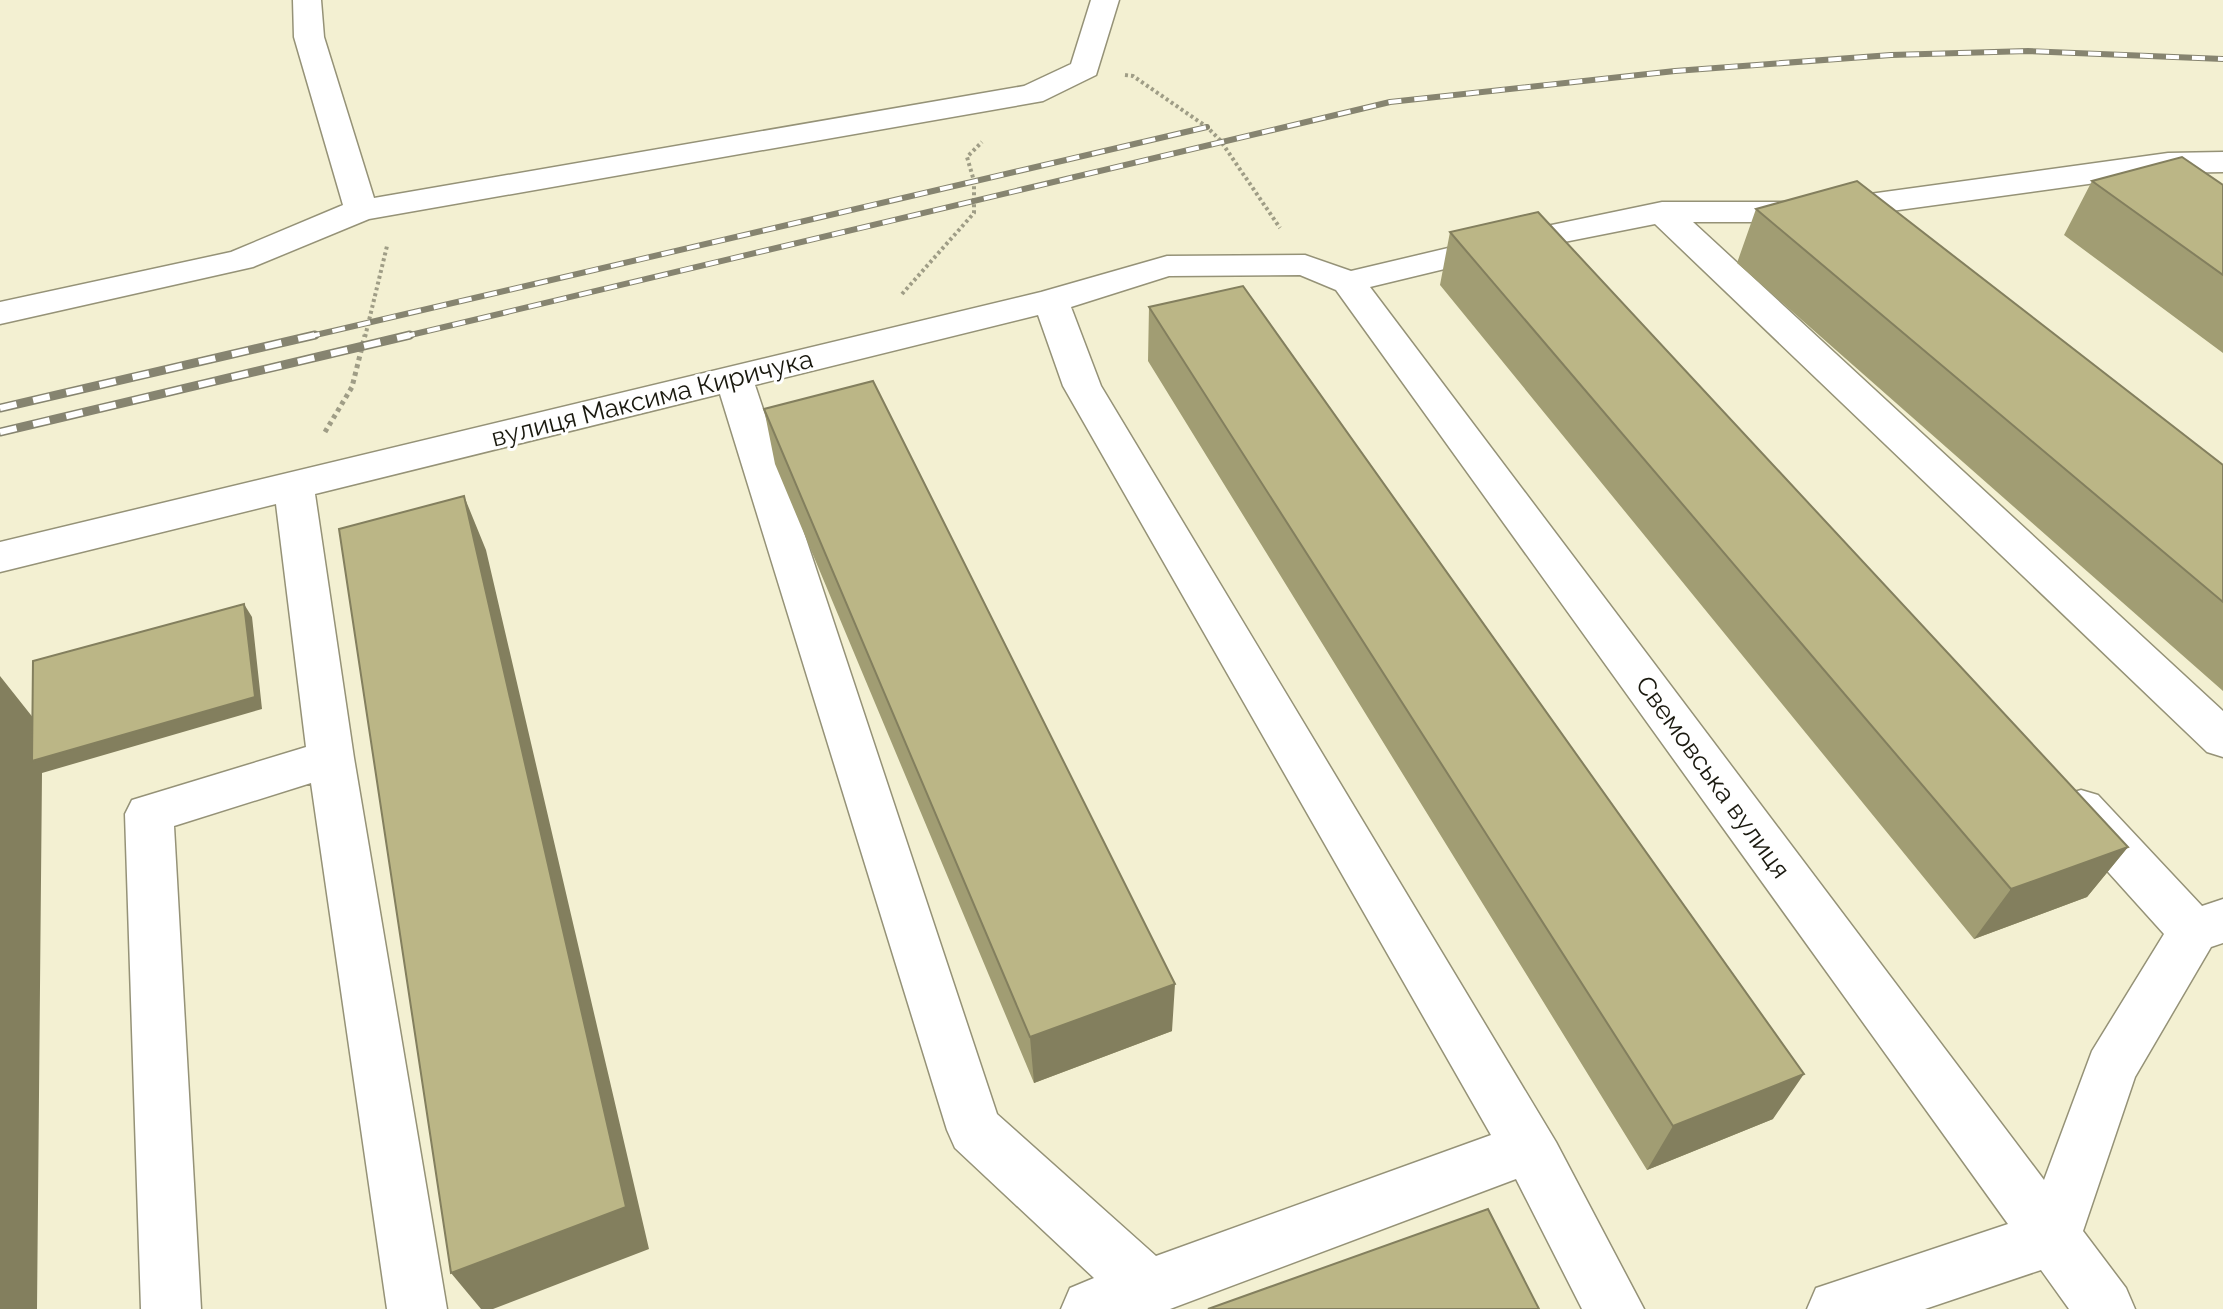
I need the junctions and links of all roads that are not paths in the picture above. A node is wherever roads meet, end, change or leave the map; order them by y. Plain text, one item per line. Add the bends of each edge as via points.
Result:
1 (307, 0) edge
2 (1105, 0) edge
3 (2223, 162) edge
4 (361, 210) junction
5 (1662, 212) junction
6 (1554, 234) junction
7 (1586, 268) edge
8 (1348, 282) junction
9 (1051, 301) junction
10 (0, 313) edge
11 (734, 378) junction
12 (294, 485) junction
13 (0, 557) edge
14 (2223, 739) edge
15 (331, 758) junction
16 (2055, 780) edge
17 (2208, 926) edge
18 (1528, 1148) junction
19 (2052, 1238) junction
20 (1148, 1288) junction
21 (171, 1309) edge
22 (417, 1309) edge
23 (1091, 1309) edge
24 (1614, 1309) edge
25 (1837, 1309) edge
26 (2105, 1309) edge

1 - 4 street via 309,37
2 - 4 street via 1085,69 1032,94
3 - 5 street via 2168,163 1811,212
4 - 10 street via 241,260
5 - 6 street
5 - 14 street
6 - 7 street
6 - 8 street
8 - 9 street, вулиця Максима Киричука via 1305,265 1167,266
8 - 19 street, Свемовська вулиця
9 - 11 street, вулиця Максима Киричука
9 - 18 street via 1082,386
11 - 12 street, вулиця Максима Киричука
11 - 20 street via 975,1130
12 - 13 street, вулиця Максима Киричука
12 - 15 street
15 - 21 street via 149,814
15 - 22 street
16 - 17 street
17 - 19 street via 2111,1068
18 - 20 street
18 - 24 street
19 - 25 street
19 - 26 street, Свемовська вулиця
20 - 23 street

